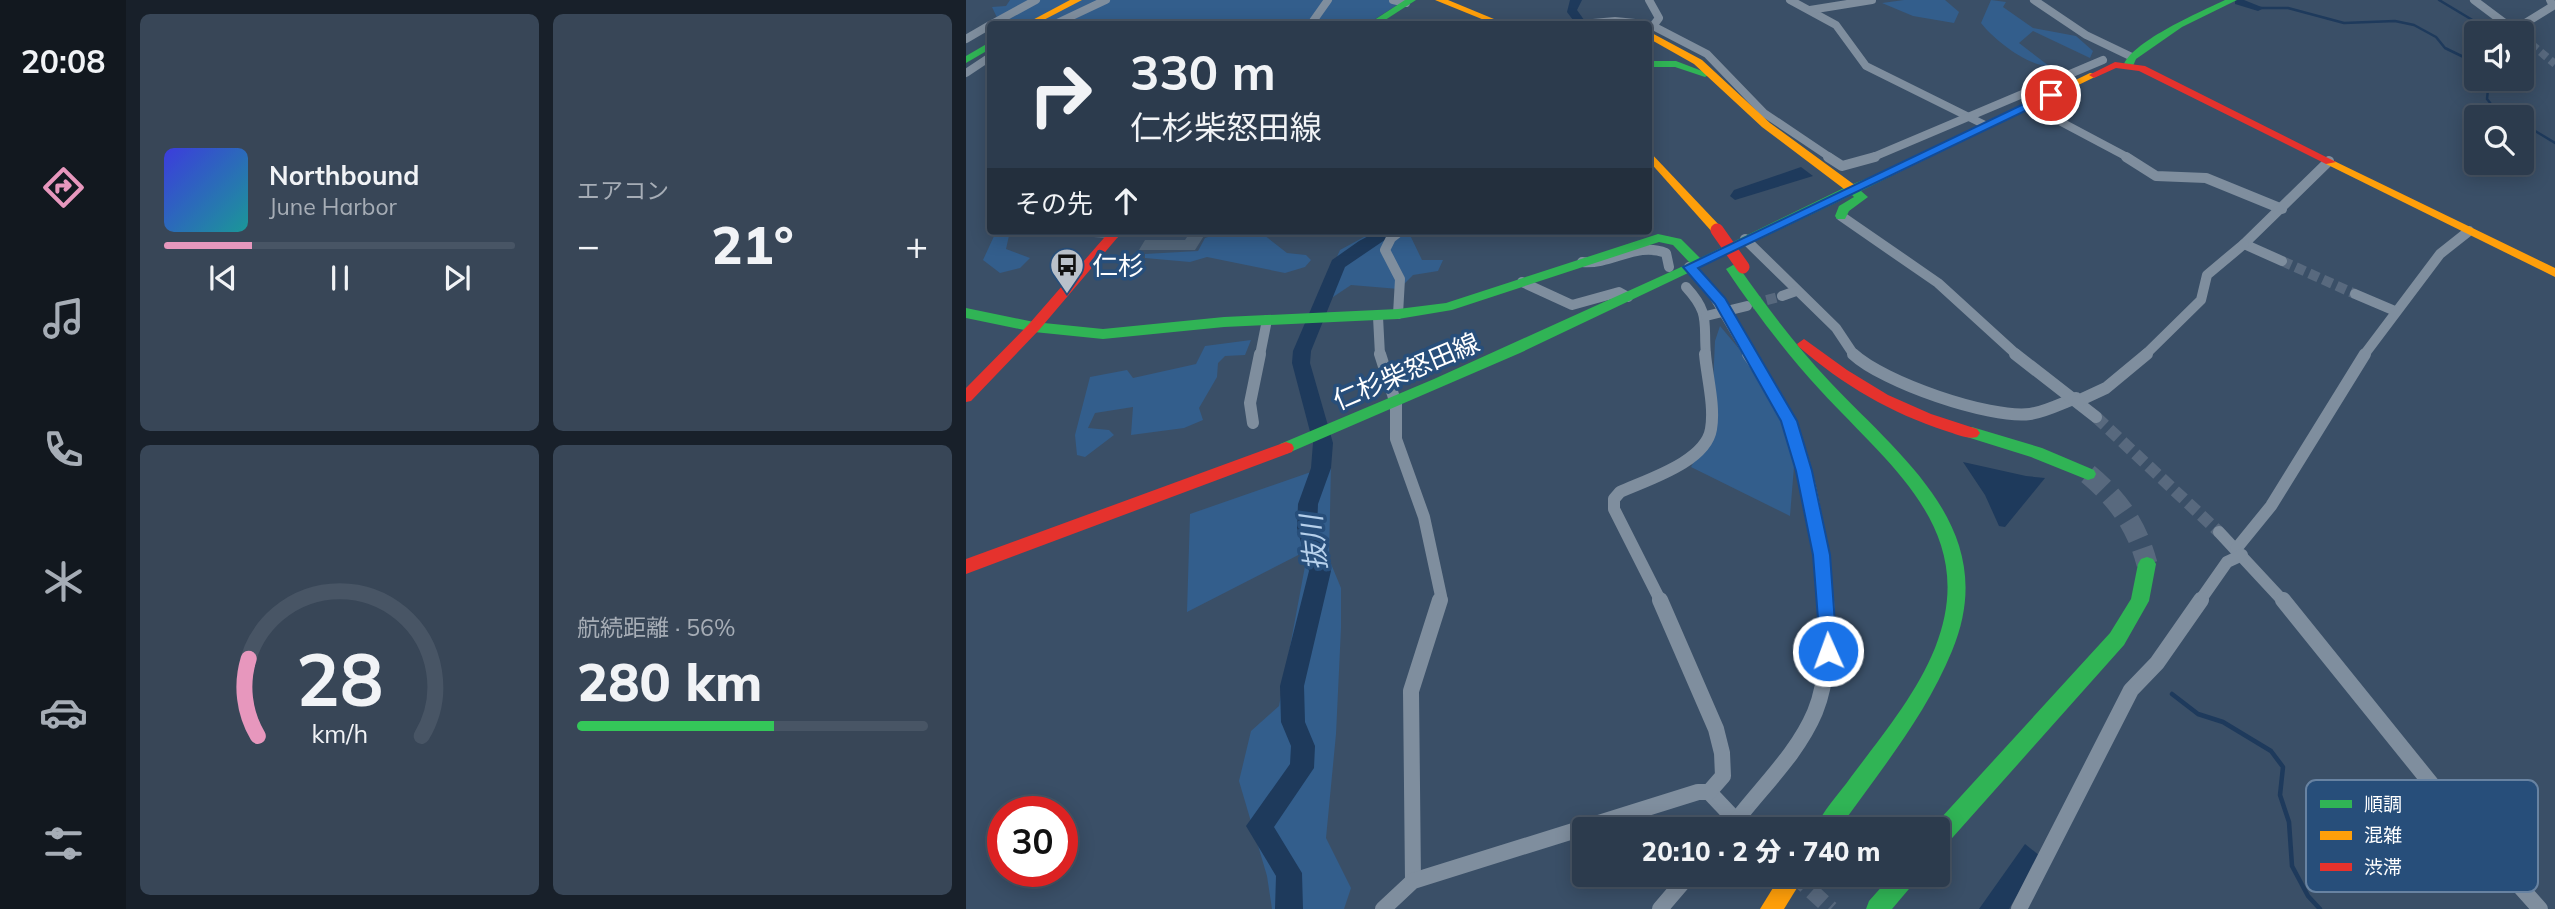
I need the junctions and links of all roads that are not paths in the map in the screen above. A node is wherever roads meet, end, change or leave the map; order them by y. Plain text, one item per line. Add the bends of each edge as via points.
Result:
1 (1036, 0) edge
2 (1056, 0) edge
3 (1064, 0) edge
4 (1070, 0) edge
5 (1077, 0) edge
6 (1106, 0) edge
7 (1328, 0) edge
8 (1440, 0) edge
9 (1452, 0) edge
10 (1649, 0) edge
11 (1790, 0) edge
12 (1872, 0) edge
13 (2034, 0) edge
14 (2232, 0) edge
15 (2474, 0) edge
16 (2550, 0) edge
17 (1403, 1) edge
18 (1810, 10) junction
19 (998, 21) edge
20 (1022, 21) edge
21 (1023, 21) edge
22 (1033, 21) edge
23 (1034, 21) edge
24 (1061, 21) edge
25 (1313, 21) edge
26 (1377, 21) edge
27 (1493, 21) edge
28 (1503, 21) edge
29 (2502, 21) edge
30 (2534, 21) edge
31 (1652, 24) edge
32 (1652, 28) edge
33 (1652, 29) edge
34 (980, 49) edge
35 (2103, 60) dead end
36 (2130, 60) junction
37 (1652, 64) edge
38 (966, 73) edge
39 (2029, 105) junction
40 (1969, 117) junction
41 (1985, 125) junction
42 (1652, 158) edge
43 (2329, 161) junction
44 (1652, 168) edge
45 (1852, 189) junction
46 (2282, 209) junction
47 (1841, 216) joint
48 (1713, 231) junction
49 (2469, 231) junction
50 (1113, 235) edge
51 (1395, 235) edge
52 (1745, 240) junction
53 (2244, 244) junction
54 (2282, 261) tunnel mouth
55 (1582, 262) junction
56 (1693, 265) junction
57 (1669, 267) dead end
58 (1738, 268) junction
59 (2555, 273) edge
60 (1522, 282) junction
61 (1686, 287) dead end
62 (1796, 291) junction
63 (2355, 294) tunnel mouth
64 (1782, 296) tunnel mouth
65 (1628, 297) junction
66 (1746, 306) tunnel mouth
67 (2395, 311) junction
68 (1726, 312) junction
69 (966, 313) edge
70 (1398, 314) junction
71 (1706, 316) junction
72 (1378, 317) junction
73 (1267, 320) junction
74 (1034, 327) junction
75 (966, 397) edge
76 (2077, 399) junction
77 (1396, 404) junction
78 (2095, 416) tunnel mouth
79 (1253, 423) dead end
80 (2088, 474) tunnel mouth
81 (2219, 533) tunnel mouth
82 (2239, 552) junction
83 (2147, 564) tunnel mouth
84 (966, 567) edge
85 (2428, 780) edge
86 (1709, 792) junction
87 (1729, 817) edge
88 (1742, 817) edge
89 (1834, 817) edge
90 (1950, 824) edge
91 (1413, 881) junction
92 (1679, 887) edge
93 (1786, 887) edge
94 (1896, 887) edge
95 (2523, 892) edge
96 (1383, 909) edge
97 (1660, 909) edge
98 (1771, 909) edge
99 (1877, 909) edge
100 (2018, 909) edge
101 (2540, 909) edge

1 - 19 street
2 - 20 main road
3 - 21 main road
4 - 22 main road
5 - 23 main road
6 - 24 street
7 - 25 street
8 - 27 main road
9 - 28 main road
10 - 31 street via 1658,18
11 - 18 street
12 - 18 street
13 - 36 street
14 - 36 main road, 仁杉柴怒田線 via 2170,30
15 - 29 street
16 - 30 street via 2553,6
17 - 26 main road
18 - 40 street via 1836,25 1858,61
32 - 40 street via 1707,54 1764,113 1842,166 1860,163
33 - 45 main road via 1695,56 1766,125
34 - 38 street
35 - 40 street
36 - 39 main road, 仁杉柴怒田線
36 - 43 main road
37 - 45 main road via 1676,64 1702,72 1774,139
39 - 41 main road, 仁杉柴怒田線
39 - 46 street via 2108,145 2156,176 2206,178
40 - 41 street
41 - 45 main road, 仁杉柴怒田線
42 - 48 main road
43 - 46 street
43 - 49 main road
44 - 48 main road
45 - 47 main road via 1862,197 1843,209
45 - 52 main road, 仁杉柴怒田線
46 - 53 street
47 - 76 street via 1938,283 2000,342
48 - 58 main road, bridge
49 - 59 main road
49 - 67 street via 2440,254
50 - 74 main road
51 - 70 street via 1385,248 1400,277
52 - 56 main road, 仁杉柴怒田線
52 - 62 street
53 - 54 street
53 - 76 street via 2207,275 2200,300 2152,349 2106,388
55 - 56 main road via 1658,238 1677,242
55 - 57 street via 1599,264 1649,247 1665,253
55 - 60 main road
56 - 65 main road, 仁杉柴怒田線
56 - 68 street
58 - 80 main road via 1799,340 1855,384 1923,418 2048,455
58 - 89 main road via 1787,343 1920,482 1947,528 1956,559 1952,626 1936,661
60 - 65 street via 1572,305 1619,292
60 - 70 main road via 1447,307
61 - 71 street
62 - 64 street
62 - 76 street via 1836,328 1859,359 1933,395 2014,415
63 - 67 street
65 - 77 main road, 仁杉柴怒田線
66 - 68 street
67 - 82 street
68 - 71 street
68 - 88 street via 1780,401 1798,448 1821,555 1828,633 1826,670 1812,718
69 - 74 main road
70 - 72 main road
71 - 86 street via 1711,430 1707,443 1695,456 1620,492 1614,509 1647,566 1716,732 1723,776
72 - 73 main road
72 - 77 street via 1377,341
73 - 74 main road via 1103,334
73 - 79 street via 1254,380
74 - 75 main road
76 - 78 street
77 - 84 main road, 仁杉柴怒田線
77 - 91 street via 1396,439 1424,517 1441,596 1410,691
81 - 82 street
82 - 85 street via 2287,604
82 - 100 street via 2227,562 2157,662 2134,685
83 - 90 main road via 2140,601 2117,639
86 - 87 street
86 - 91 street
91 - 96 street
92 - 97 street
93 - 98 main road
94 - 99 main road
95 - 101 street

